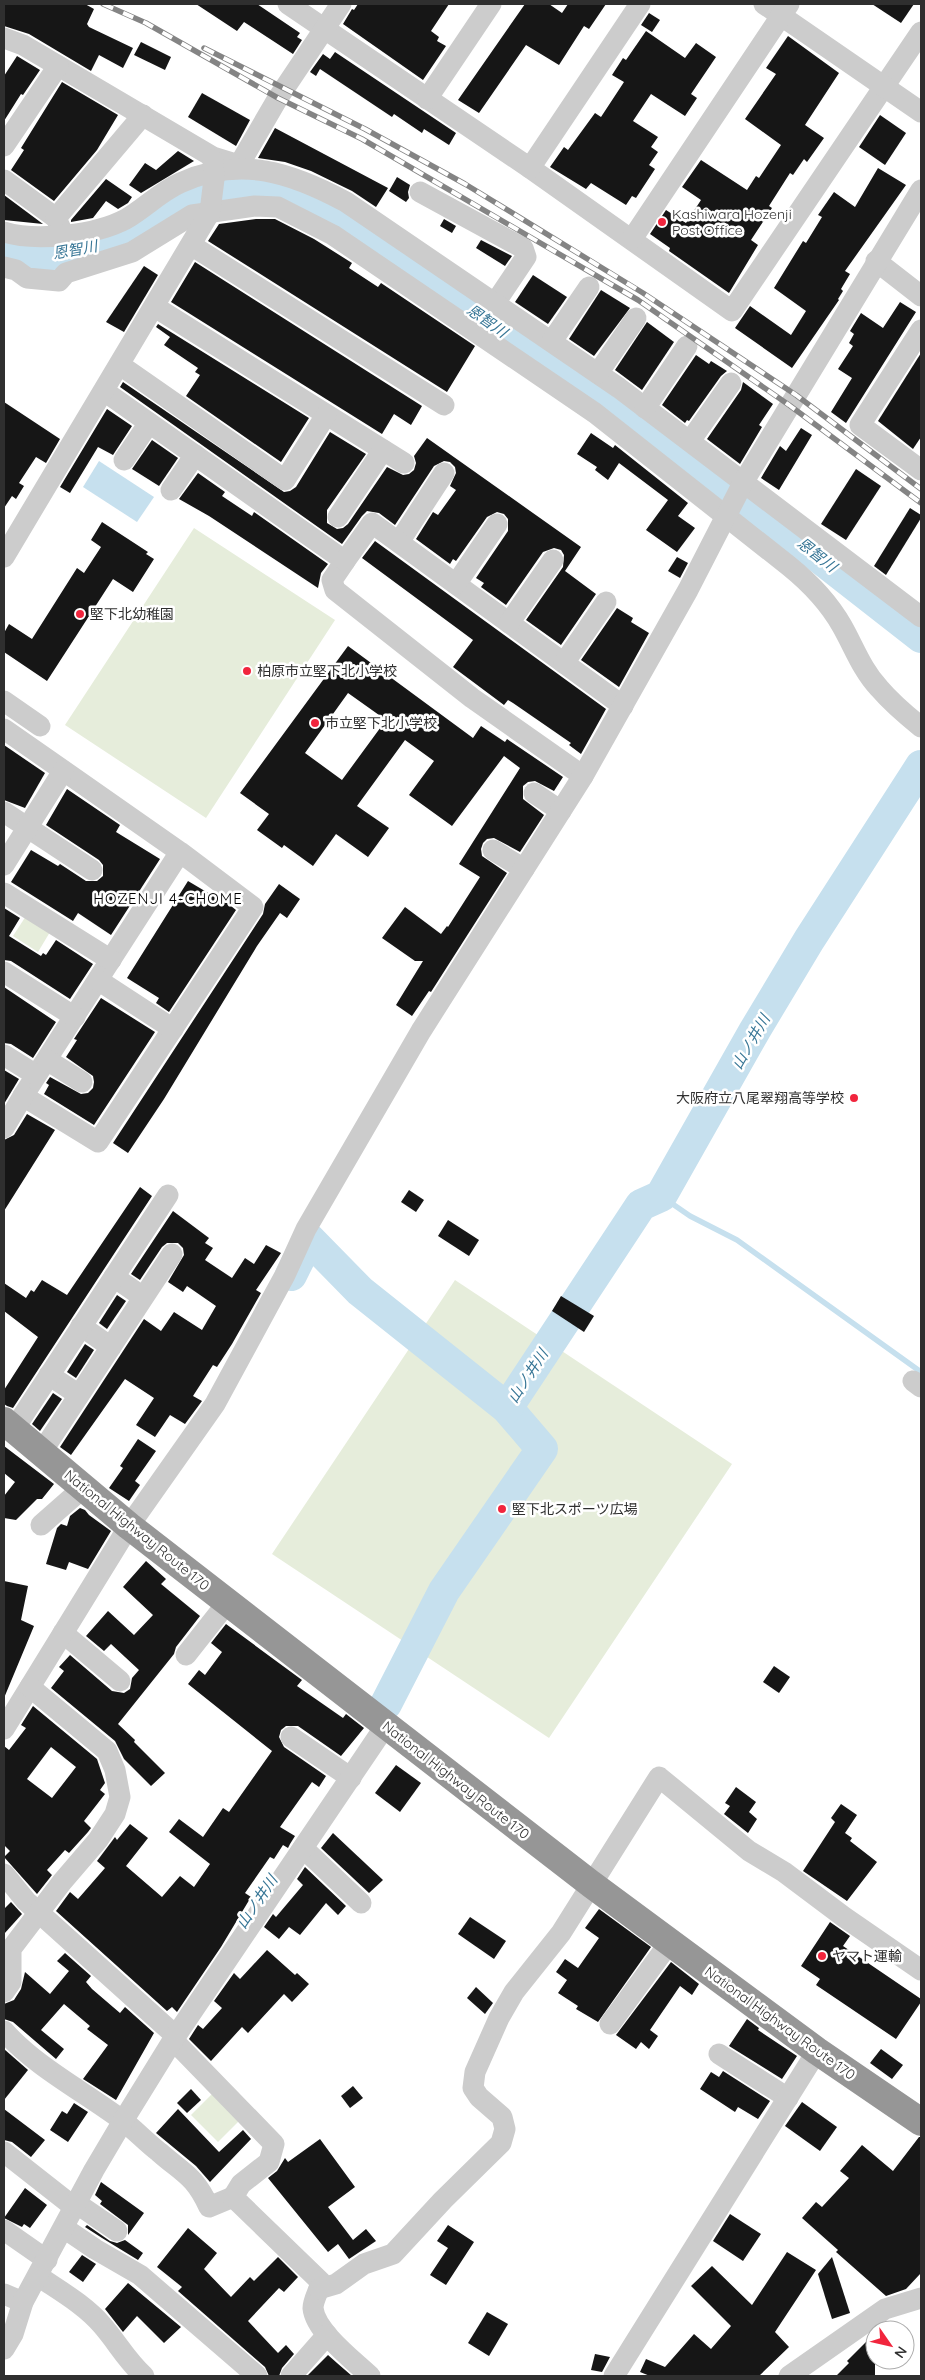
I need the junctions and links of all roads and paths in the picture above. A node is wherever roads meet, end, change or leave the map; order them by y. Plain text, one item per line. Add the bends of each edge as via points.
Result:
1 (288, 4) edge
2 (341, 4) edge
3 (491, 4) edge
4 (640, 4) edge
5 (764, 4) edge
6 (785, 10) edge
7 (324, 29) junction
8 (921, 32) edge
9 (4, 38) edge
10 (58, 66) junction
11 (883, 87) junction
12 (427, 99) junction
13 (921, 112) edge
14 (143, 116) junction
15 (4, 146) edge
16 (247, 167) junction
17 (530, 168) junction
18 (214, 170) junction
19 (4, 180) edge
20 (921, 190) edge
21 (420, 192) dead end
22 (210, 212) junction
23 (60, 227) junction
24 (4, 232) edge
25 (632, 239) junction
26 (191, 245) junction
27 (876, 261) junction
28 (4, 267) edge
29 (589, 287) dead end
30 (921, 296) edge
31 (495, 303) junction
32 (155, 307) junction
33 (636, 318) dead end
34 (921, 330) edge
35 (552, 341) junction
36 (687, 346) dead end
37 (120, 365) junction
38 (598, 374) junction
39 (731, 383) dead end
40 (104, 391) junction
41 (444, 405) dead end
42 (645, 408) junction
43 (326, 415) junction
44 (149, 423) junction
45 (690, 441) junction
46 (383, 450) junction
47 (195, 455) junction
48 (124, 460) dead end
49 (404, 463) dead end
50 (920, 465) edge
51 (444, 473) dead end
52 (743, 483) junction
53 (171, 490) dead end
54 (729, 513) junction
55 (338, 517) dead end
56 (497, 524) dead end
57 (399, 542) junction
58 (4, 557) edge
59 (552, 560) dead end
60 (345, 561) junction
61 (456, 584) junction
62 (606, 602) dead end
63 (921, 617) edge
64 (509, 623) junction
65 (564, 663) junction
66 (4, 701) edge
67 (622, 706) junction
68 (40, 726) dead end
69 (921, 727) edge
70 (4, 729) edge
71 (63, 771) junction
72 (583, 776) junction
73 (534, 793) dead end
74 (561, 811) junction
75 (4, 812) edge
76 (28, 826) junction
77 (493, 850) dead end
78 (180, 852) junction
79 (4, 865) edge
80 (524, 869) junction
81 (92, 870) dead end
82 (4, 893) edge
83 (111, 960) junction
84 (4, 972) edge
85 (98, 980) junction
86 (75, 1017) junction
87 (172, 1029) junction
88 (4, 1055) edge
89 (42, 1068) junction
90 (82, 1082) dead end
91 (23, 1096) junction
92 (4, 1128) edge
93 (168, 1195) dead end
94 (172, 1254) dead end
95 (114, 1277) junction
96 (143, 1297) junction
97 (82, 1326) junction
98 (111, 1347) junction
99 (49, 1374) junction
100 (79, 1396) junction
101 (9, 1425) edge
102 (41, 1453) junction
103 (83, 1488) junction
104 (41, 1525) dead end
105 (129, 1526) junction
106 (228, 1602) junction
107 (63, 1633) junction
108 (186, 1655) dead end
109 (120, 1681) dead end
110 (30, 1687) junction
111 (386, 1725) junction
112 (4, 1730) edge
113 (291, 1736) dead end
114 (350, 1778) junction
115 (303, 1848) junction
116 (4, 1874) edge
117 (591, 1884) junction
118 (361, 1903) dead end
119 (39, 1912) junction
120 (670, 1942) junction
121 (921, 1970) edge
122 (4, 1992) edge
123 (610, 2024) dead end
124 (4, 2030) edge
125 (174, 2038) junction
126 (817, 2051) junction
127 (719, 2054) dead end
128 (788, 2098) junction
129 (124, 2121) junction
130 (921, 2122) edge
131 (4, 2152) edge
132 (232, 2197) junction
133 (75, 2205) junction
134 (64, 2228) junction
135 (4, 2230) edge
136 (117, 2232) dead end
137 (42, 2268) junction
138 (319, 2289) junction
139 (4, 2294) edge
140 (921, 2298) edge
141 (24, 2302) junction
142 (327, 2335) junction
143 (4, 2349) edge
144 (144, 2376) edge
145 (257, 2376) edge
146 (291, 2376) edge
147 (370, 2376) edge
148 (614, 2376) edge
149 (789, 2376) edge

1 - 7 street
2 - 7 street
3 - 12 street
4 - 17 street
5 - 6 street
6 - 11 street
6 - 25 street
7 - 12 street
7 - 16 street via 278,98
8 - 11 street
9 - 10 street via 23,45
10 - 14 street
10 - 15 street
11 - 13 street
11 - 25 street via 732,312
12 - 17 street
14 - 18 street
14 - 23 street
16 - 18 street
16 - 31 street via 310,183 346,202
17 - 25 street
18 - 22 street
18 - 23 street via 180,183 126,219
19 - 23 street
20 - 27 street
21 - 31 street via 523,248 526,257
22 - 26 street
22 - 28 street via 192,216 132,252 66,273 59,281 27,278
22 - 54 street via 255,206 278,207 333,235 595,413
23 - 24 street via 38,237
26 - 32 street
26 - 41 street
27 - 30 street
27 - 52 street
29 - 35 street
31 - 35 street
32 - 37 street
32 - 43 street
33 - 38 street
34 - 50 street via 860,425
35 - 38 street
36 - 42 street
37 - 40 street
37 - 43 street via 285,480
38 - 42 street
39 - 45 street
40 - 44 street
40 - 58 street
42 - 45 street
43 - 46 street
44 - 47 street
44 - 48 street
45 - 52 street
46 - 49 street
46 - 55 street
47 - 53 street
47 - 60 street
51 - 57 street
52 - 54 street
52 - 63 street
54 - 67 street
54 - 69 street via 818,593 842,626 878,688
56 - 61 street
57 - 60 street via 372,523
57 - 61 street
59 - 64 street
60 - 72 street via 332,580 335,590 472,698
61 - 64 street
62 - 65 street
64 - 65 street
65 - 67 street
66 - 68 street
67 - 72 street
70 - 71 street
71 - 76 street
71 - 78 street
72 - 74 street
73 - 74 street
74 - 80 street
75 - 76 street
76 - 79 street
76 - 81 street
77 - 80 street
78 - 83 street
78 - 87 street via 253,907
80 - 105 street via 421,1031 306,1229 285,1275 215,1404
82 - 83 street
83 - 85 street
84 - 86 street
85 - 86 street
85 - 87 street
86 - 89 street
87 - 91 street via 98,1142
88 - 89 street
89 - 90 street
89 - 91 street
91 - 92 street
93 - 95 street
94 - 96 street
95 - 96 street
95 - 97 street
96 - 98 street
97 - 98 street
97 - 99 street
98 - 100 street
99 - 100 street
99 - 101 street
100 - 102 street
101 - 102 highway, National Highway Route 170
102 - 103 highway, National Highway Route 170
103 - 104 street
103 - 105 highway, National Highway Route 170
105 - 106 highway, National Highway Route 170
105 - 107 street
106 - 108 street
106 - 111 highway, National Highway Route 170
107 - 109 street
107 - 110 street
110 - 112 street
110 - 119 street via 108,1751 120,1796 115,1814 98,1840
111 - 114 street
111 - 117 highway, National Highway Route 170
113 - 114 street
114 - 115 street
115 - 118 street
115 - 125 street
116 - 119 street
117 - 120 highway, National Highway Route 170
117 - 121 street via 659,1777 749,1850
117 - 138 street via 561,1933 514,1992 475,2072 473,2088 502,2117 506,2129 501,2143 393,2254 364,2264 336,2284
119 - 122 street via 11,1948 11,1982
119 - 125 street
120 - 123 street
120 - 126 highway, National Highway Route 170
124 - 129 street via 18,2047
125 - 129 street
125 - 132 street via 274,2144 269,2162 241,2184
126 - 128 street
126 - 130 highway, National Highway Route 170
127 - 128 street
128 - 148 street
129 - 132 street via 191,2176 209,2207
129 - 133 street
131 - 133 street
132 - 138 street via 321,2282
133 - 134 street
133 - 136 street
134 - 137 street
134 - 145 street via 140,2275
135 - 137 street
137 - 141 street
137 - 144 street via 102,2324 135,2369
138 - 142 street via 313,2306 314,2316
139 - 141 street
140 - 149 street via 885,2309
141 - 143 street
142 - 146 street
142 - 147 street

